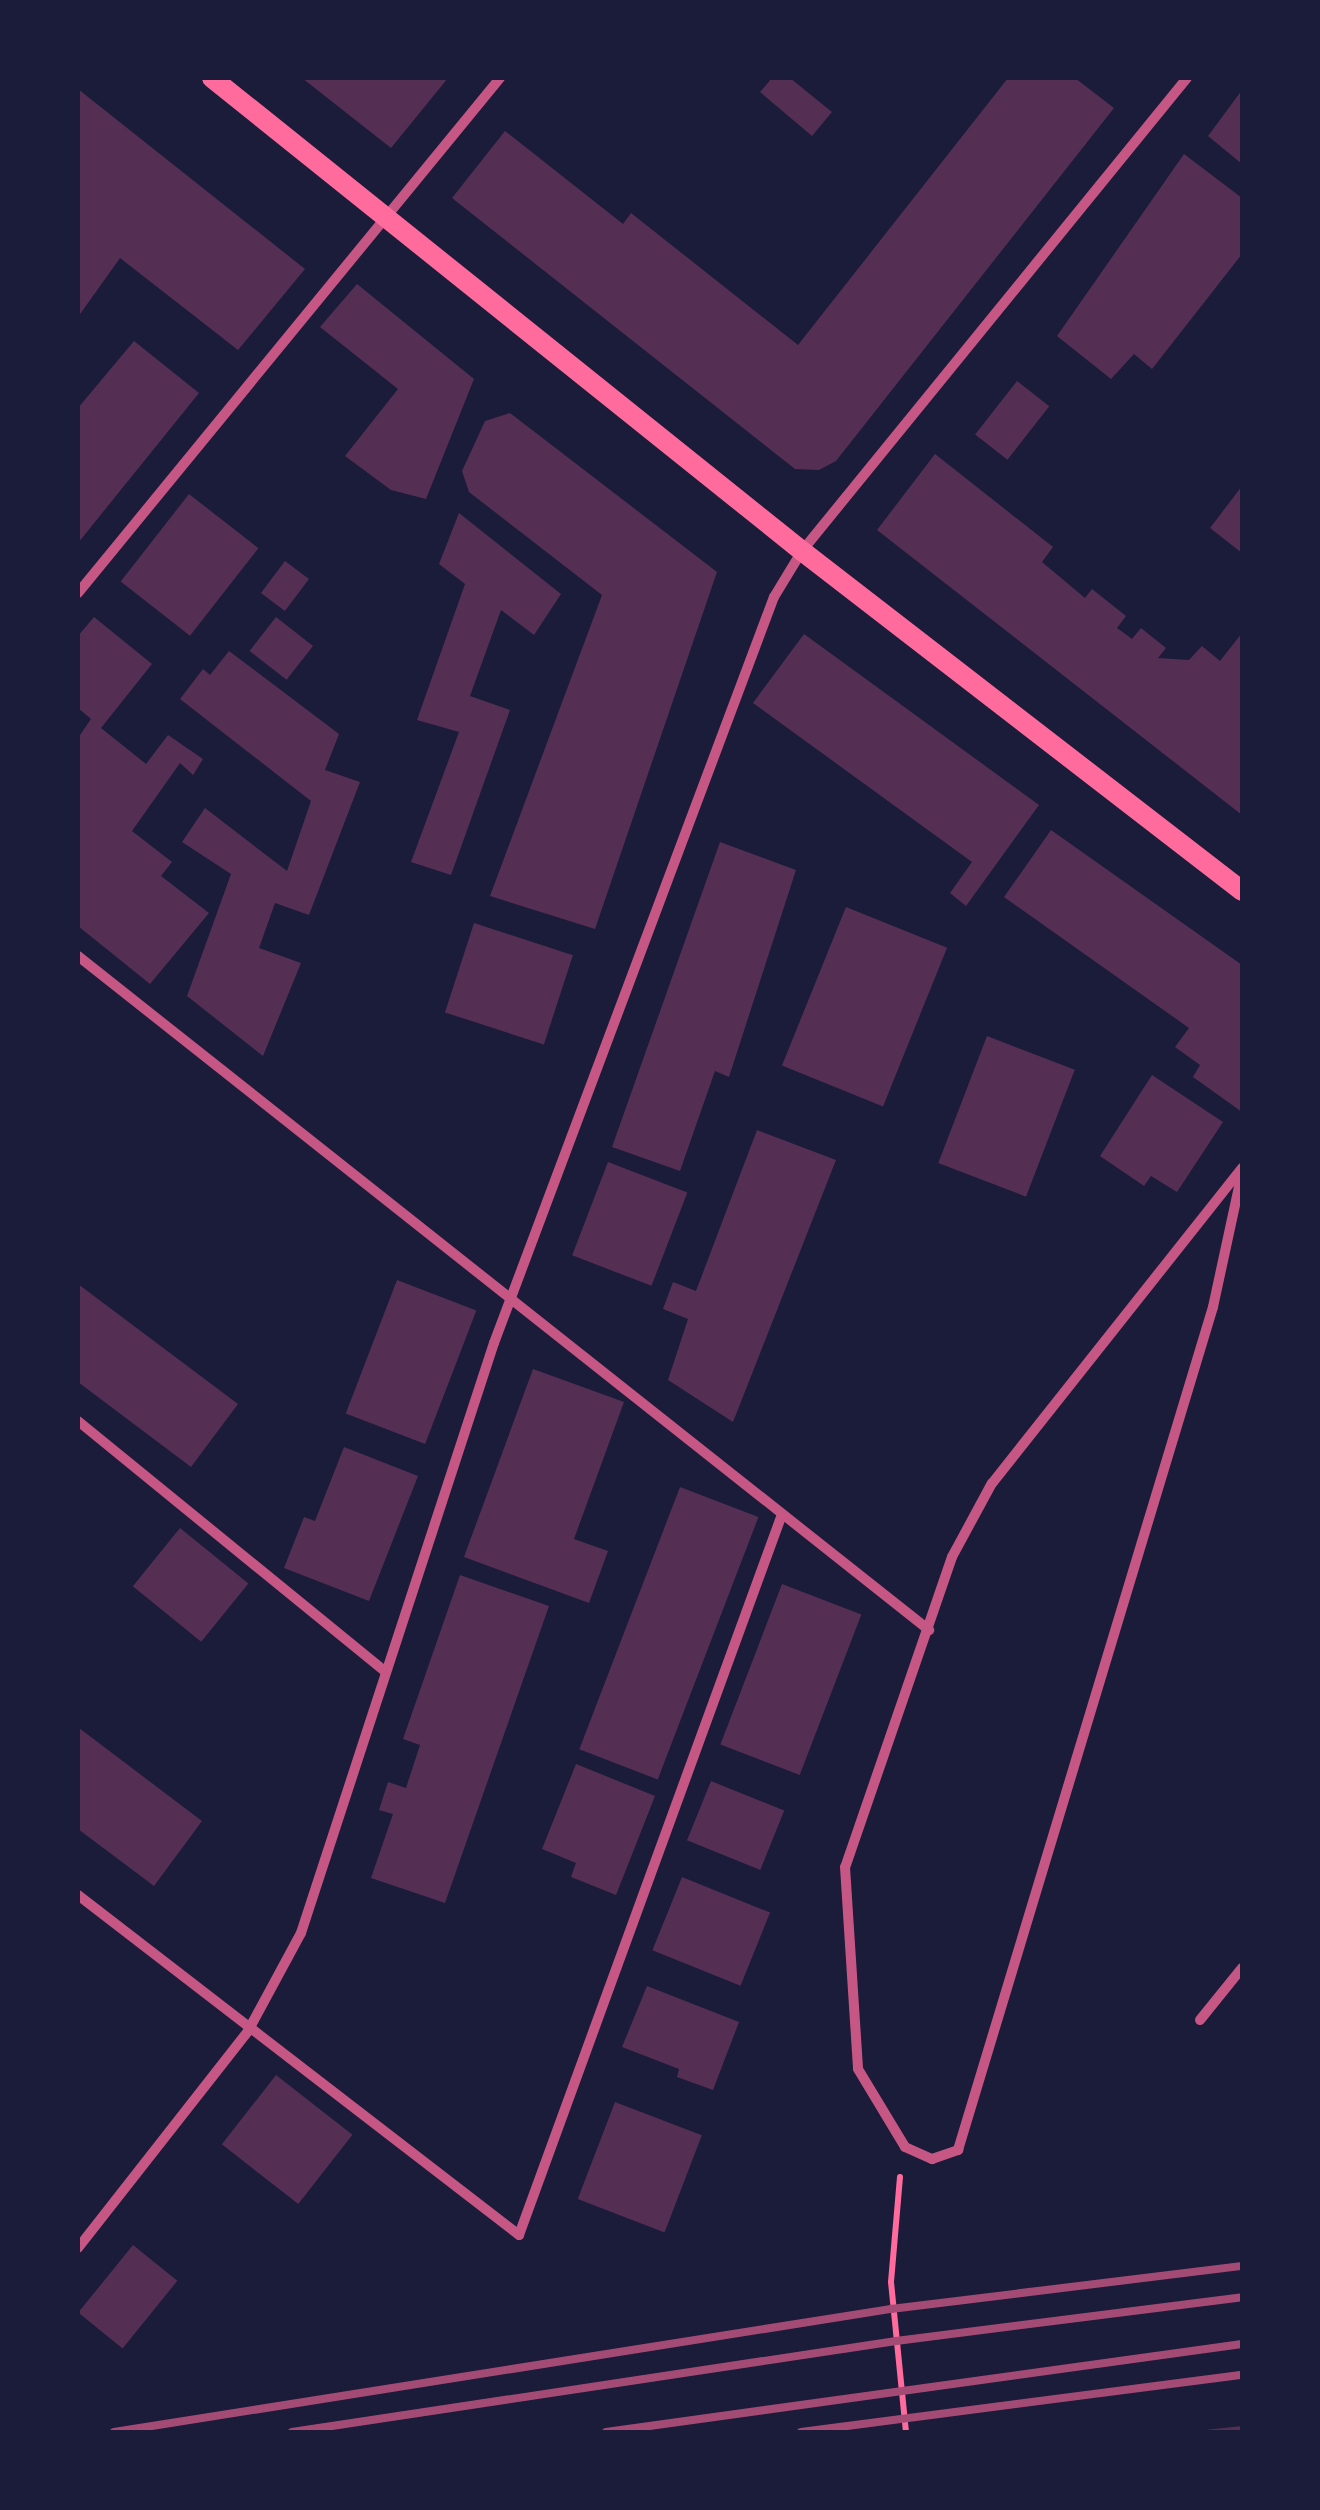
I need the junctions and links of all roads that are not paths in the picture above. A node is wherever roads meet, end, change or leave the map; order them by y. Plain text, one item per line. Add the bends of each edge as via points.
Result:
1 (212, 78) edge
2 (500, 78) edge
3 (1187, 78) edge
4 (387, 216) junction
5 (802, 551) junction
6 (78, 593) edge
7 (1242, 891) edge
8 (78, 956) edge
9 (1242, 1170) edge
10 (511, 1300) junction
11 (78, 1420) edge
12 (781, 1517) junction
13 (929, 1630) junction
14 (386, 1672) junction
15 (78, 1895) edge
16 (1242, 1968) edge
17 (1200, 2020) dead end
18 (248, 2032) junction
19 (78, 2248) edge

1 - 4 main road
2 - 4 street
3 - 5 street
4 - 5 main road
4 - 6 street
5 - 7 main road
5 - 10 street via 754,646
8 - 10 street
9 - 13 street via 992,1483 952,1557
9 - 13 street via 1213,1307 958,2150 932,2159 905,2146 858,2069 845,1867
10 - 12 street
10 - 14 street
11 - 14 street
12 - 13 street
12 - 18 street via 519,2236
14 - 18 street via 301,1933
15 - 18 street
16 - 17 street
18 - 19 street

